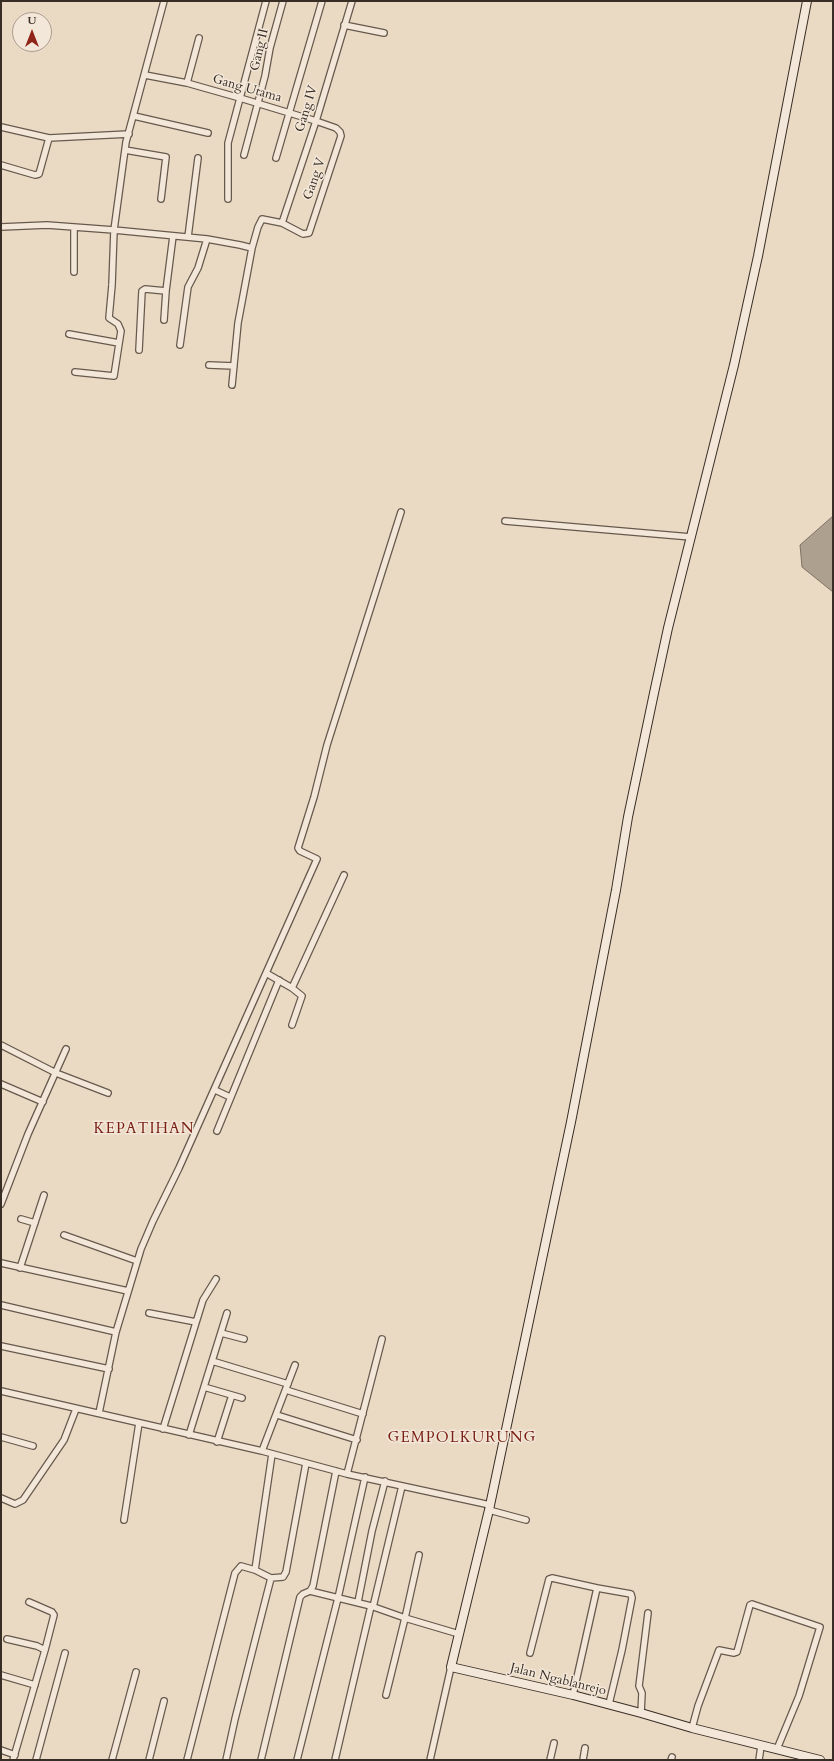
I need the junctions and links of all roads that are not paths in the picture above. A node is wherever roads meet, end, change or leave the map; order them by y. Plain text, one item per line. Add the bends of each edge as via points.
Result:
1 (164, 1) edge
2 (266, 1) edge
3 (283, 1) edge
4 (322, 1) edge
5 (352, 1) edge
6 (807, 1) edge
7 (344, 25) junction
8 (384, 33) dead end
9 (199, 38) dead end
10 (145, 75) junction
11 (187, 83) junction
12 (240, 98) junction
13 (258, 103) junction
14 (289, 113) junction
15 (134, 116) junction
16 (316, 121) junction
17 (1, 127) edge
18 (340, 132) joint
19 (208, 133) dead end
20 (129, 134) junction
21 (49, 138) junction
22 (125, 150) junction
23 (244, 155) dead end
24 (198, 158) dead end
25 (276, 158) dead end
26 (1, 165) edge
27 (161, 199) dead end
28 (228, 200) dead end
29 (282, 223) junction
30 (1, 227) edge
31 (74, 228) junction
32 (114, 230) junction
33 (173, 236) junction
34 (188, 237) junction
35 (207, 239) junction
36 (252, 248) junction
37 (74, 272) dead end
38 (166, 291) junction
39 (164, 320) dead end
40 (69, 334) dead end
41 (119, 343) junction
42 (180, 345) dead end
43 (139, 350) dead end
44 (209, 365) dead end
45 (234, 366) junction
46 (75, 372) dead end
47 (232, 385) dead end
48 (401, 512) dead end
49 (506, 521) dead end
50 (691, 537) junction
51 (344, 875) dead end
52 (266, 973) junction
53 (278, 980) junction
54 (292, 988) junction
55 (292, 1025) dead end
56 (1, 1045) edge
57 (66, 1049) dead end
58 (56, 1073) junction
59 (1, 1084) edge
60 (215, 1090) junction
61 (108, 1093) dead end
62 (230, 1097) junction
63 (43, 1102) junction
64 (217, 1131) dead end
65 (4, 1190) edge
66 (44, 1195) dead end
67 (1, 1204) edge
68 (21, 1219) dead end
69 (35, 1223) junction
70 (64, 1235) dead end
71 (138, 1261) junction
72 (1, 1263) edge
73 (20, 1268) junction
74 (216, 1278) dead end
75 (128, 1291) junction
76 (1, 1305) edge
77 (149, 1313) dead end
78 (227, 1313) dead end
79 (196, 1322) junction
80 (116, 1332) junction
81 (221, 1333) junction
82 (244, 1339) dead end
83 (382, 1339) dead end
84 (1, 1346) edge
85 (212, 1361) junction
86 (295, 1365) dead end
87 (109, 1368) junction
88 (288, 1384) junction
89 (204, 1387) junction
90 (286, 1390) junction
91 (1, 1391) edge
92 (232, 1395) junction
93 (242, 1398) dead end
94 (76, 1409) junction
95 (99, 1413) junction
96 (363, 1414) junction
97 (277, 1415) junction
98 (139, 1424) junction
99 (163, 1429) junction
100 (188, 1434) junction
101 (1, 1437) edge
102 (357, 1440) junction
103 (217, 1442) junction
104 (33, 1446) dead end
105 (262, 1451) junction
106 (272, 1454) junction
107 (306, 1463) junction
108 (336, 1471) junction
109 (347, 1474) junction
110 (365, 1477) junction
111 (385, 1481) junction
112 (402, 1486) junction
113 (1, 1498) edge
114 (490, 1508) junction
115 (124, 1520) dead end
116 (526, 1520) dead end
117 (420, 1556) dead end
118 (255, 1570) junction
119 (271, 1578) junction
120 (597, 1588) junction
121 (310, 1591) junction
122 (338, 1598) junction
123 (29, 1602) dead end
124 (358, 1602) junction
125 (372, 1606) junction
126 (648, 1613) dead end
127 (405, 1618) junction
128 (459, 1634) junction
129 (7, 1639) dead end
130 (45, 1650) junction
131 (65, 1653) dead end
132 (530, 1653) dead end
133 (451, 1667) junction
134 (136, 1672) dead end
135 (1, 1675) edge
136 (35, 1685) junction
137 (386, 1695) dead end
138 (572, 1695) junction
139 (164, 1701) dead end
140 (609, 1704) junction
141 (641, 1712) junction
142 (692, 1728) junction
143 (554, 1743) dead end
144 (761, 1746) junction
145 (585, 1748) dead end
146 (777, 1749) junction
147 (1, 1750) edge
148 (14, 1757) edge
149 (36, 1760) edge
150 (112, 1760) edge
151 (149, 1760) edge
152 (187, 1760) edge
153 (226, 1760) edge
154 (261, 1760) edge
155 (297, 1760) edge
156 (335, 1760) edge
157 (430, 1760) edge
158 (550, 1760) edge
159 (582, 1760) edge
160 (759, 1760) edge
161 (820, 1760) edge

1 - 10 street
2 - 12 street
3 - 13 street, Gang II
4 - 14 street
5 - 7 street, Gang IV
6 - 50 street via 758,256
7 - 8 street
7 - 16 street, Gang IV
9 - 11 street
10 - 11 street, Gang Utama
10 - 15 street
11 - 12 street, Gang Utama
12 - 13 street, Gang Utama
12 - 28 street via 228,143
13 - 14 street, Gang Utama
13 - 23 street, Gang II
14 - 16 street, Gang Utama
14 - 25 street
15 - 19 street
15 - 20 street
16 - 18 street, Gang Utama
16 - 29 street, Gang IV
17 - 21 street
18 - 29 street, Gang V via 341,136 308,233 303,234
20 - 21 street
20 - 22 street
21 - 26 street via 39,174
22 - 27 street via 166,157
22 - 32 street
24 - 34 street
29 - 36 street via 261,220
30 - 31 street via 47,225
31 - 32 street
31 - 37 street
32 - 33 street
32 - 41 street via 109,318 120,327
33 - 34 street
33 - 38 street
34 - 35 street
35 - 36 street
35 - 42 street via 198,268 188,287
36 - 45 street via 238,323
38 - 39 street
38 - 43 street via 142,291
40 - 41 street
41 - 46 street via 113,377
44 - 45 street
45 - 47 street
48 - 52 street via 327,744 298,848 317,859
49 - 50 street
50 - 114 street via 668,628 646,733 571,1122
51 - 54 street
52 - 53 street
52 - 60 street
53 - 54 street
53 - 62 street
54 - 55 street via 302,996
56 - 58 street
57 - 58 street
58 - 61 street
58 - 63 street
59 - 63 street
60 - 62 street
60 - 71 street via 153,1221
62 - 64 street
63 - 65 street
65 - 67 street
66 - 69 street
68 - 69 street
69 - 73 street
70 - 71 street
71 - 75 street
72 - 73 street
73 - 75 street
74 - 79 street via 203,1300
75 - 80 street
76 - 80 street
77 - 79 street
78 - 81 street
79 - 99 street
80 - 87 street
81 - 82 street
81 - 85 street
83 - 96 street
84 - 87 street
85 - 88 street
85 - 89 street
86 - 88 street
87 - 95 street
88 - 90 street
89 - 92 street
89 - 100 street
90 - 96 street
90 - 97 street
91 - 94 street
92 - 93 street
92 - 103 street
94 - 95 street
94 - 113 street via 64,1440 23,1500 15,1504
95 - 98 street
96 - 102 street
97 - 102 street
97 - 105 street
98 - 99 street
98 - 115 street
99 - 100 street
100 - 103 street
101 - 104 street
102 - 109 street
103 - 105 street
105 - 106 street
106 - 107 street
106 - 118 street
107 - 108 street
107 - 119 street via 286,1572 283,1577
108 - 109 street
108 - 121 street
109 - 110 street
110 - 111 street
110 - 122 street
111 - 112 street
111 - 124 street
112 - 114 street
112 - 125 street
114 - 116 street
114 - 128 street
117 - 127 street
118 - 119 street
118 - 152 street via 241,1566 235,1573
119 - 153 street
120 - 132 street via 549,1578
120 - 138 street
120 - 140 street via 632,1595
121 - 122 street
121 - 154 street via 300,1597
122 - 124 street
122 - 155 street
123 - 130 street via 54,1615
124 - 125 street
125 - 127 street
125 - 156 street
126 - 141 street via 639,1686 642,1693
127 - 128 street
127 - 137 street
128 - 133 street
129 - 130 street
130 - 136 street
131 - 149 street
133 - 138 street, Jalan Ngablanrejo
133 - 157 street
134 - 150 street
135 - 136 street
136 - 148 street
138 - 140 street, Jalan Ngablanrejo
139 - 151 street
140 - 141 street, Jalan Ngablanrejo
141 - 142 street, Jalan Ngablanrejo
142 - 144 street, Jalan Ngablanrejo
142 - 146 street via 719,1650 737,1652 752,1604 820,1627 799,1696
143 - 158 street
144 - 146 street, Jalan Ngablanrejo
144 - 160 street
145 - 159 street
146 - 161 street, Jalan Ngablanrejo
147 - 148 street

